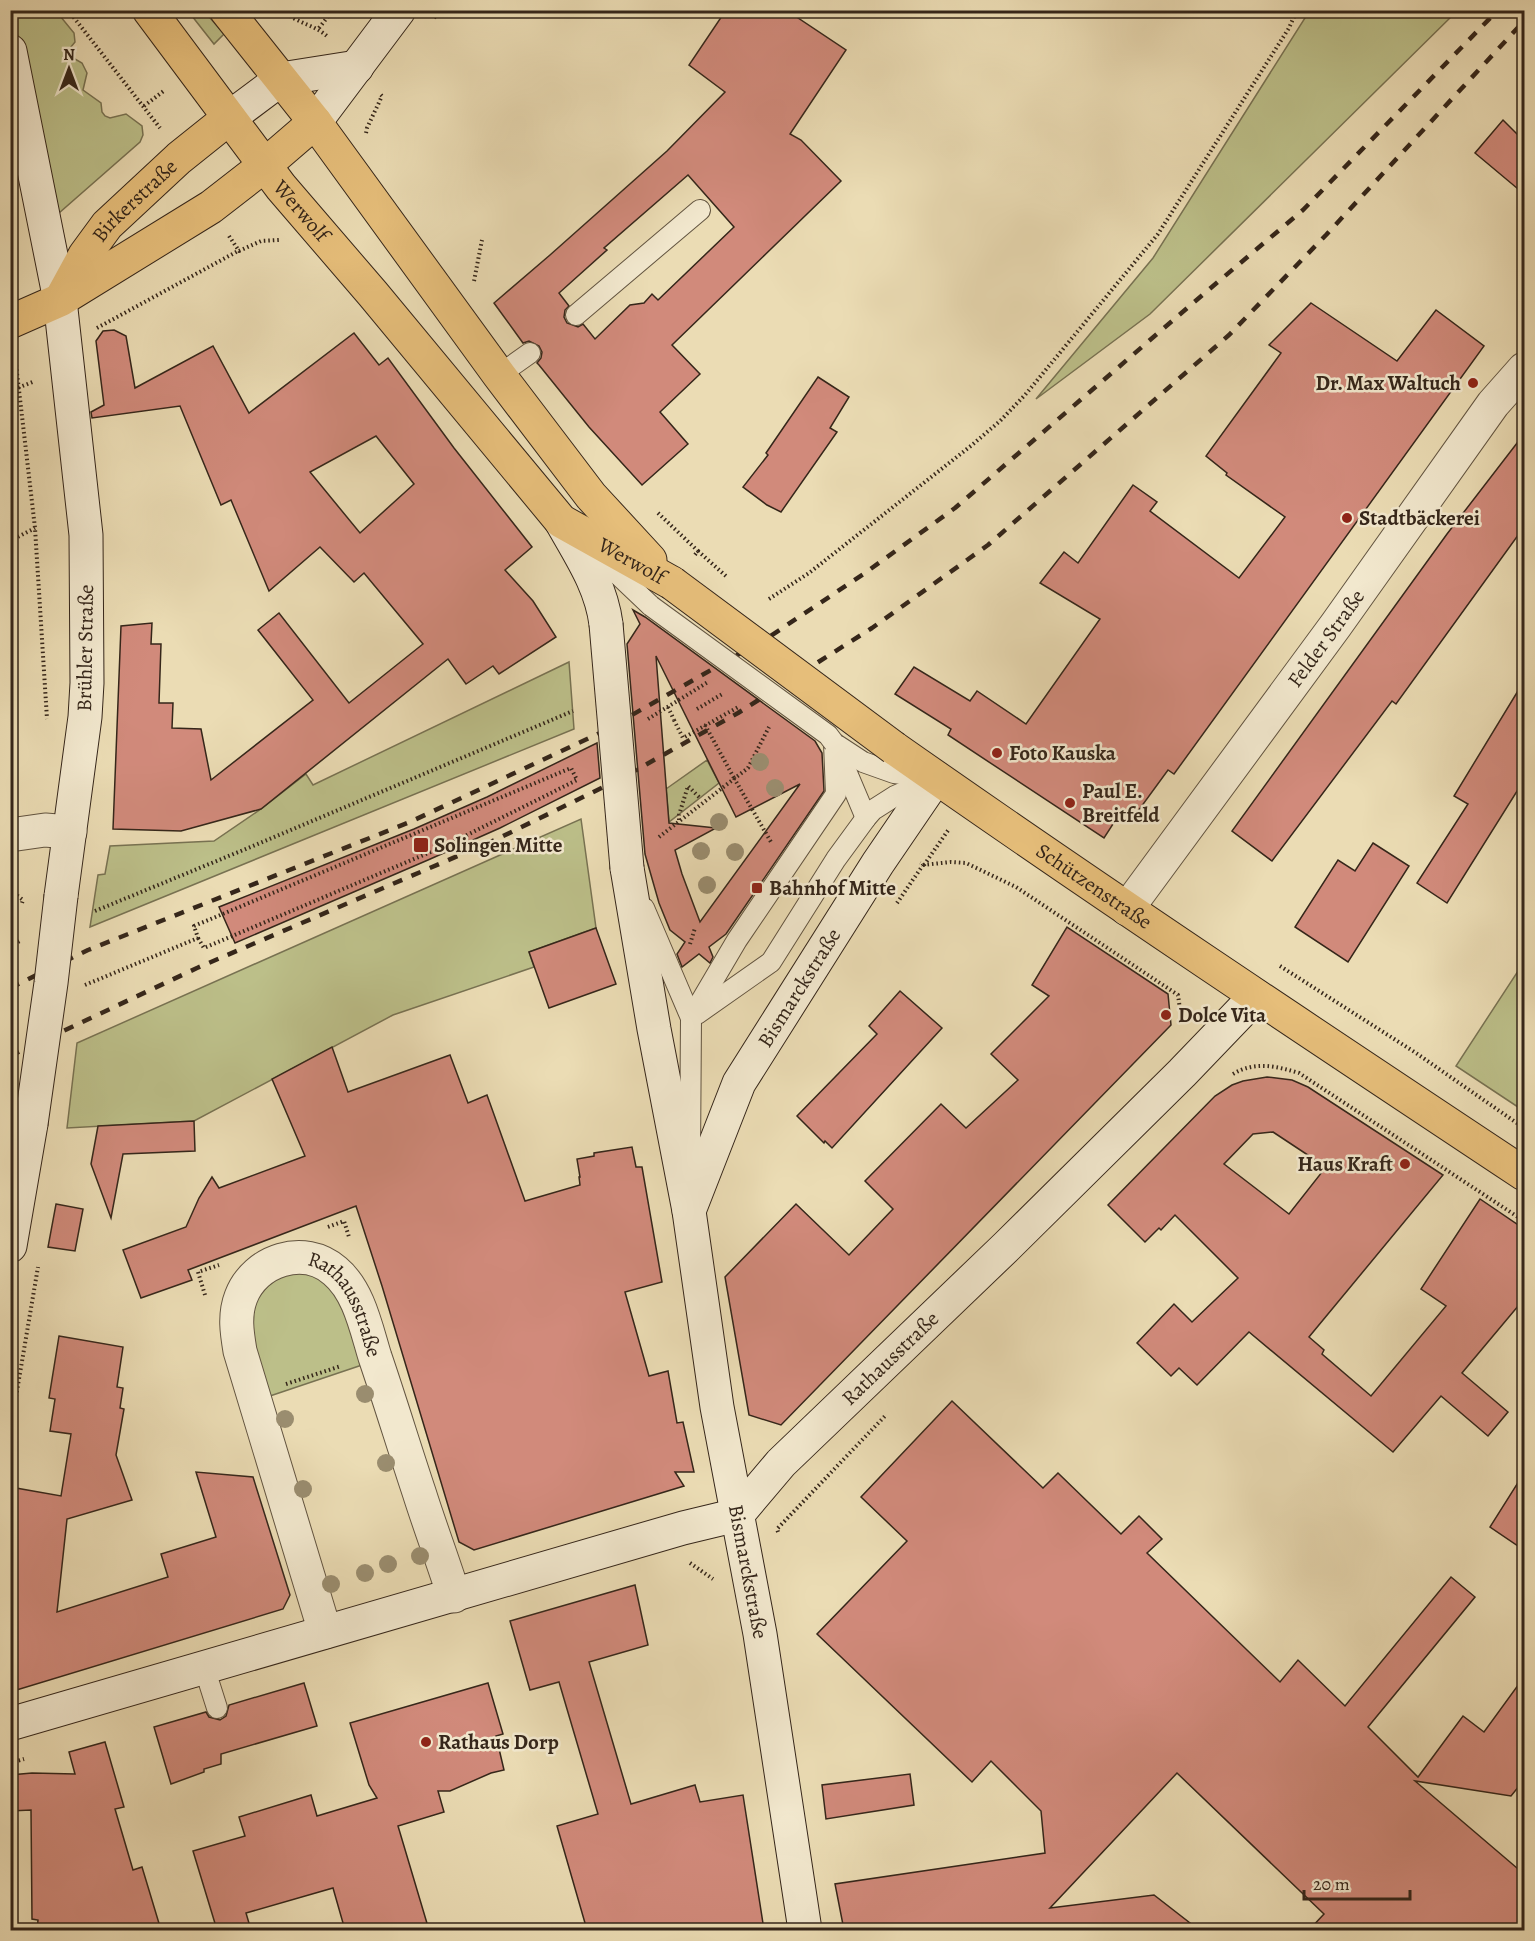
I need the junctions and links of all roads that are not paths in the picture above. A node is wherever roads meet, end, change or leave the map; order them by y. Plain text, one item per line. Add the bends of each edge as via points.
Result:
1 (149, 10) edge
2 (226, 10) edge
3 (399, 10) edge
4 (10, 51) edge
5 (357, 67) junction
6 (281, 79) junction
7 (230, 118) junction
8 (315, 122) junction
9 (265, 165) junction
10 (700, 210) dead end
11 (60, 300) junction
12 (576, 315) dead end
13 (10, 322) edge
14 (530, 353) dead end
15 (1524, 369) edge
16 (499, 375) junction
17 (591, 496) junction
18 (561, 521) junction
19 (599, 550) junction
20 (661, 595) junction
21 (606, 624) junction
22 (834, 743) junction
23 (936, 778) junction
24 (866, 818) junction
25 (70, 832) junction
26 (10, 835) edge
27 (627, 868) junction
28 (1127, 909) junction
29 (1256, 996) junction
30 (691, 1018) junction
31 (1524, 1174) edge
32 (689, 1211) junction
33 (10, 1246) edge
34 (737, 1515) junction
35 (454, 1596) junction
36 (325, 1632) junction
37 (204, 1667) junction
38 (218, 1708) dead end
39 (10, 1724) edge
40 (806, 1930) edge

1 - 7 main road, Werwolf
2 - 6 main road, Werwolf
3 - 5 street
4 - 11 street, Brühler Straße
5 - 6 street
5 - 8 street
6 - 7 street
6 - 8 main road, Werwolf
7 - 9 main road, Werwolf
7 - 11 main road, Birkerstraße via 179,158 106,225
8 - 9 main road, Birkerstraße
8 - 16 main road, Werwolf
9 - 11 main road, Birkerstraße via 211,207
9 - 18 main road, Werwolf
10 - 12 lane
11 - 13 main road, Birkerstraße
11 - 25 street, Brühler Straße via 86,547 87,684
14 - 16 lane
15 - 28 street, Felder Straße via 1493,404
16 - 17 main road, Werwolf
17 - 19 lane
17 - 20 main road, Werwolf
18 - 19 main road, Werwolf
18 - 21 street, Bismarckstraße via 601,595
19 - 20 main road, Werwolf
19 - 21 lane
20 - 22 lane, bridge
20 - 23 main road, Schützenstraße, bridge
21 - 27 street, Bismarckstraße, bridge
22 - 23 lane via 863,762 894,773
22 - 24 lane
22 - 30 lane via 836,794 737,940
23 - 24 lane via 895,796
23 - 28 main road, Schützenstraße
23 - 32 street, Bismarckstraße via 739,1083
24 - 30 lane via 771,962
25 - 26 street via 45,830
25 - 33 street, Brühler Straße, bridge via 31,1124
27 - 30 lane, Bismarckstraße
27 - 32 street, Bismarckstraße
28 - 29 main road, Schützenstraße
29 - 31 main road, Schützenstraße
29 - 34 street, Rathausstraße via 1006,1247 780,1463
30 - 32 lane
32 - 34 street, Bismarckstraße
34 - 35 street
34 - 40 street, Bismarckstraße via 760,1635
35 - 36 street
35 - 36 street, Rathausstraße via 352,1291 323,1263 295,1257 277,1261 253,1278 241,1298 237,1334
36 - 37 street
37 - 38 lane
37 - 39 street

